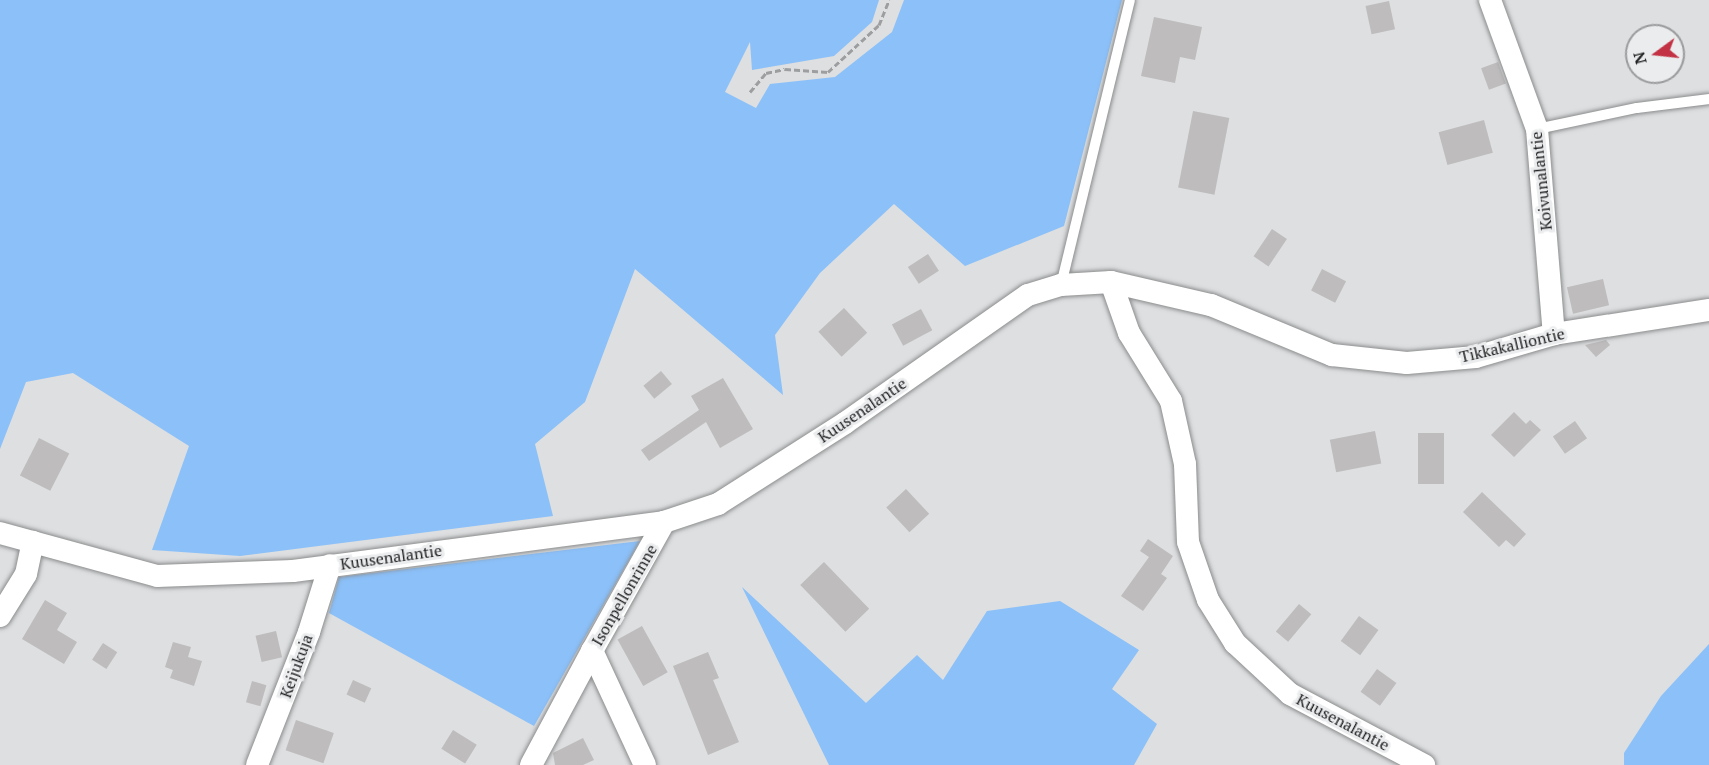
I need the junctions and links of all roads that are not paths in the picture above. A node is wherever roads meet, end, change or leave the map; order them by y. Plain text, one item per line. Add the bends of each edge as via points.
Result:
1 (1130, 0) edge
2 (1490, 0) edge
3 (1709, 99) edge
4 (1537, 129) junction
5 (1111, 282) junction
6 (1061, 285) junction
7 (1709, 310) edge
8 (1554, 334) junction
9 (664, 522) junction
10 (0, 532) edge
11 (33, 542) junction
12 (330, 565) junction
13 (0, 616) edge
14 (592, 651) junction
15 (257, 765) edge
16 (531, 765) edge
17 (645, 765) edge
18 (1424, 765) edge

1 - 6 lane
2 - 4 street, Koivunalantie
3 - 4 lane via 1637,108
4 - 8 street, Koivunalantie
5 - 6 street, Kuusenalantie
5 - 8 street, Tikkakalliontie via 1211,305 1332,355 1407,363 1476,357
5 - 18 street, Kuusenalantie via 1129,333 1171,401 1185,464 1188,542 1208,600 1235,643 1290,694
6 - 9 street, Kuusenalantie via 1028,295 845,423 718,504
7 - 8 street, Tikkakalliontie
9 - 12 street, Kuusenalantie
9 - 14 street, Isonpellonrinne
10 - 11 street, Kuusenalantie
11 - 12 street, Kuusenalantie via 157,576
11 - 13 street via 26,574
12 - 15 street, Keijukuja via 309,632
14 - 16 street
14 - 17 street, Isonpellonrinne

